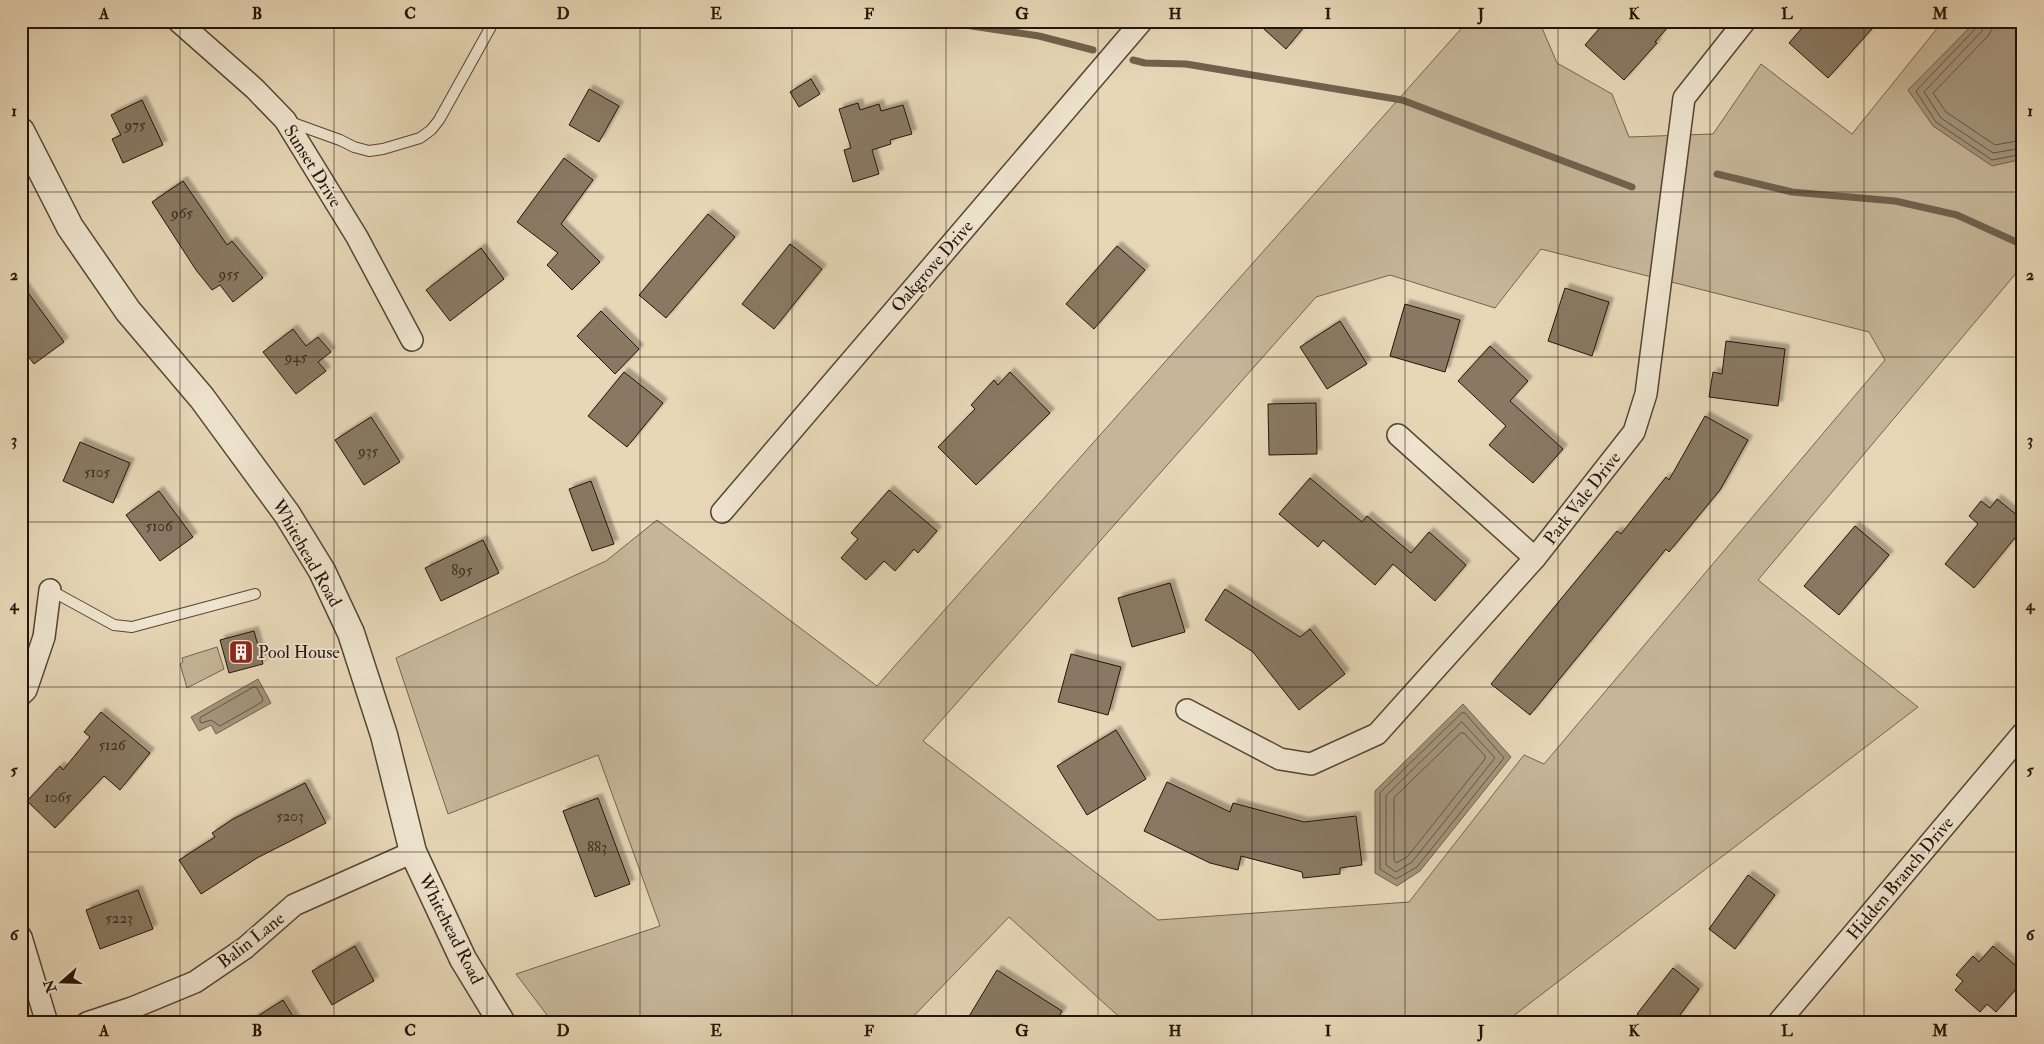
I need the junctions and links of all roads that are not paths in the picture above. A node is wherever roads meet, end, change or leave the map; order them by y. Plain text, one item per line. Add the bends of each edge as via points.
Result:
1 (178, 21) edge
2 (494, 21) edge
3 (1142, 21) edge
4 (1745, 21) edge
5 (285, 120) junction
6 (21, 131) edge
7 (412, 340) dead end
8 (1398, 435) dead end
9 (722, 512) dead end
10 (1535, 558) junction
11 (50, 590) joint
12 (255, 594) dead end
13 (21, 695) edge
14 (1187, 710) dead end
15 (2023, 733) edge
16 (413, 852) junction
17 (21, 937) edge
18 (47, 1023) edge
19 (87, 1023) edge
20 (502, 1023) edge
21 (1778, 1023) edge

1 - 5 street, Sunset Drive
2 - 5 lane via 439,120 420,138 370,151
3 - 9 street, Oakgrove Drive
4 - 10 street, Park Vale Drive via 1684,98 1646,394 1634,432
5 - 7 street, Sunset Drive via 357,237
6 - 16 street, Whitehead Road via 70,227 128,311 202,398 287,514 322,571 351,633 384,735
8 - 10 street
10 - 14 street, Park Vale Drive via 1377,734 1311,764 1280,759
11 - 12 lane via 114,625 132,627
11 - 13 street via 44,637 26,690
15 - 21 street, Hidden Branch Drive
16 - 19 street, Balin Lane via 294,905 245,948 196,982
16 - 20 street, Whitehead Road via 463,960
17 - 18 street

